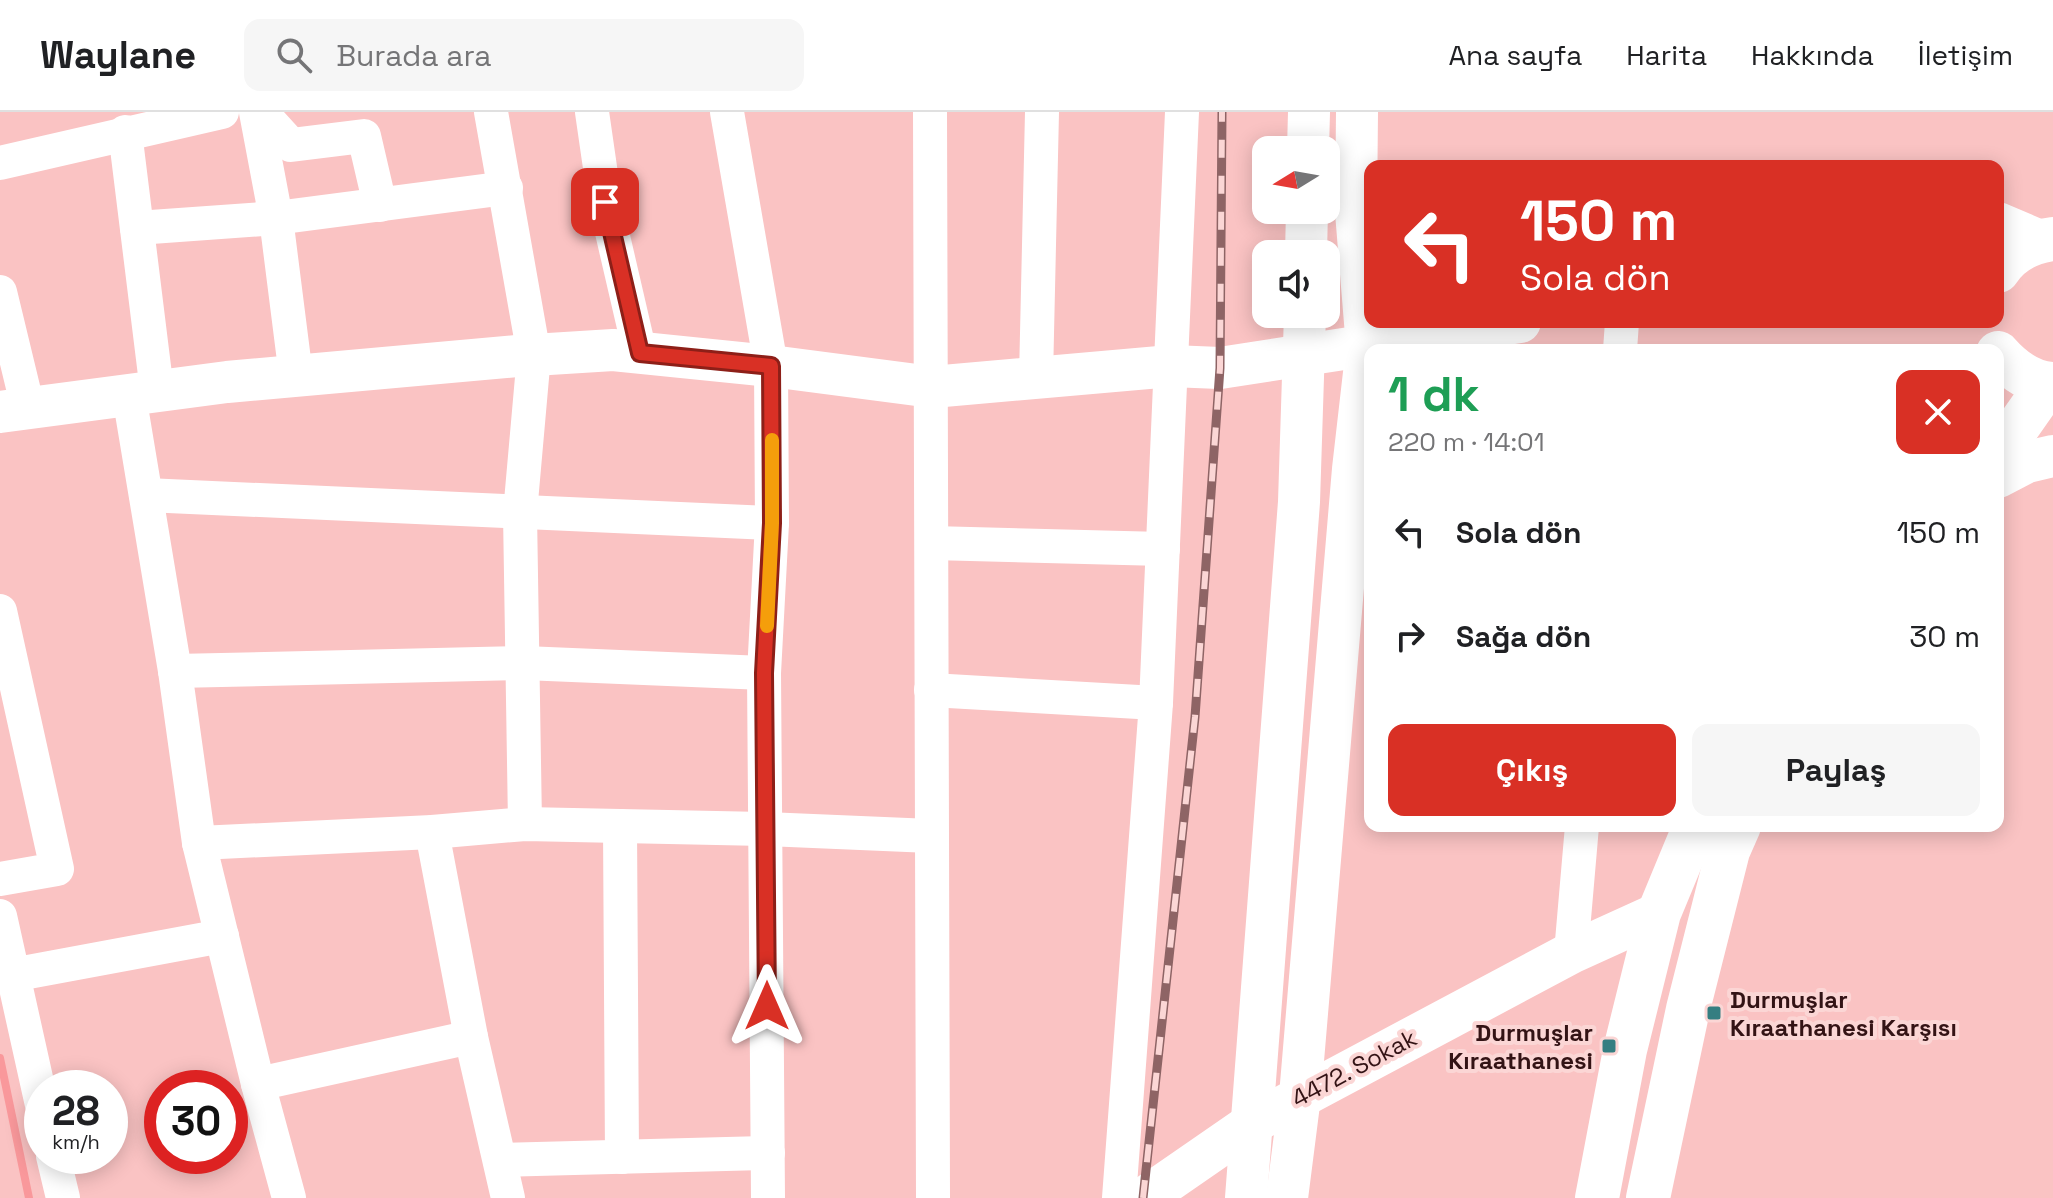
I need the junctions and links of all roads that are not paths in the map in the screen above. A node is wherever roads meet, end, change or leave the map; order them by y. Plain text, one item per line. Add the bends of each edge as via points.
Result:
1 (222, 112) edge
2 (258, 112) edge
3 (491, 112) edge
4 (592, 112) edge
5 (727, 112) edge
6 (930, 112) edge
7 (1042, 112) edge
8 (1182, 112) edge
9 (1309, 112) edge
10 (1357, 112) edge
11 (125, 132) junction
12 (1308, 136) edge
13 (0, 163) edge
14 (506, 188) junction
15 (380, 205) junction
16 (1363, 217) edge
17 (276, 218) junction
18 (2004, 224) edge
19 (137, 228) junction
20 (2049, 230) edge
21 (2004, 265) edge
22 (0, 292) edge
23 (1372, 331) edge
24 (1489, 333) edge
25 (1304, 335) edge
26 (640, 353) junction
27 (534, 355) junction
28 (2004, 356) edge
29 (771, 366) junction
30 (1171, 366) junction
31 (296, 376) junction
32 (1036, 378) junction
33 (2050, 384) edge
34 (932, 387) junction
35 (143, 393) junction
36 (14, 410) edge
37 (1364, 434) edge
38 (2004, 447) edge
39 (2053, 456) edge
40 (1362, 460) edge
41 (2004, 474) edge
42 (146, 495) junction
43 (520, 513) junction
44 (772, 523) junction
45 (932, 543) junction
46 (1163, 549) junction
47 (0, 611) edge
48 (524, 663) junction
49 (175, 671) junction
50 (764, 673) junction
51 (931, 690) junction
52 (1156, 703) junction
53 (525, 824) junction
54 (620, 826) junction
55 (766, 829) junction
56 (432, 832) junction
57 (1581, 832) edge
58 (1693, 832) edge
59 (1736, 832) edge
60 (931, 836) junction
61 (199, 843) junction
62 (0, 879) edge
63 (1659, 913) junction
64 (0, 916) edge
65 (222, 936) junction
66 (1571, 953) junction
67 (12, 975) junction
68 (471, 1037) junction
69 (34, 1070) edge
70 (258, 1084) junction
71 (1300, 1096) junction
72 (1254, 1122) junction
73 (768, 1153) junction
74 (1656, 1156) junction
75 (622, 1157) junction
76 (500, 1160) junction
77 (57, 1174) edge
78 (63, 1198) edge
79 (289, 1198) edge
80 (508, 1198) edge
81 (768, 1198) edge
82 (933, 1198) edge
83 (1119, 1198) edge
84 (1144, 1198) edge
85 (1246, 1198) edge
86 (1287, 1198) edge
87 (1597, 1198) edge
88 (1648, 1198) edge
89 (1666, 1198) edge

1 - 11 street
2 - 15 street via 291,145 364,136
2 - 17 street
3 - 14 street
4 - 26 street via 605,202
5 - 29 street
6 - 34 street
7 - 32 street
8 - 30 street
9 - 12 street
10 - 16 street
11 - 13 street
11 - 19 street
14 - 15 street
14 - 27 street
15 - 17 street
17 - 19 street
17 - 31 street
18 - 20 street
19 - 35 street
20 - 21 main road
22 - 36 street
23 - 24 street
23 - 25 street
25 - 30 street via 1220,349
25 - 72 street via 1298,518
26 - 27 street
26 - 29 street
27 - 31 street
27 - 43 street
28 - 33 main road via 2020,374
29 - 34 street
29 - 44 street
30 - 32 street
30 - 46 street
31 - 35 street
32 - 34 street
33 - 38 main road
34 - 45 street
35 - 36 street
35 - 42 street
37 - 40 street
39 - 41 street
40 - 71 street
42 - 43 street
42 - 49 street
43 - 44 street
43 - 48 street
44 - 50 street
45 - 46 street
45 - 51 street
46 - 52 street
47 - 62 street via 57,869
48 - 49 street
48 - 50 street
48 - 53 street
49 - 61 street
50 - 55 street
51 - 52 street
51 - 60 street
52 - 83 street
53 - 54 street
53 - 56 street
54 - 55 street
54 - 75 street
55 - 60 street
55 - 73 street
56 - 61 street
56 - 68 street
57 - 66 street
58 - 63 main road
59 - 74 main road via 1691,995
60 - 82 street
61 - 65 street
63 - 66 street, 4472. Sokak
63 - 87 main road via 1625,1050
64 - 67 street
65 - 67 street
65 - 70 street
66 - 71 street, 4472. Sokak
67 - 69 street
68 - 70 street
68 - 76 street
70 - 79 street
71 - 72 street, 4472. Sokak
71 - 86 street
72 - 84 street, 4472. Sokak
72 - 85 street
73 - 75 street
73 - 81 street
74 - 88 main road
74 - 89 street
75 - 76 street
76 - 80 street
77 - 78 street

